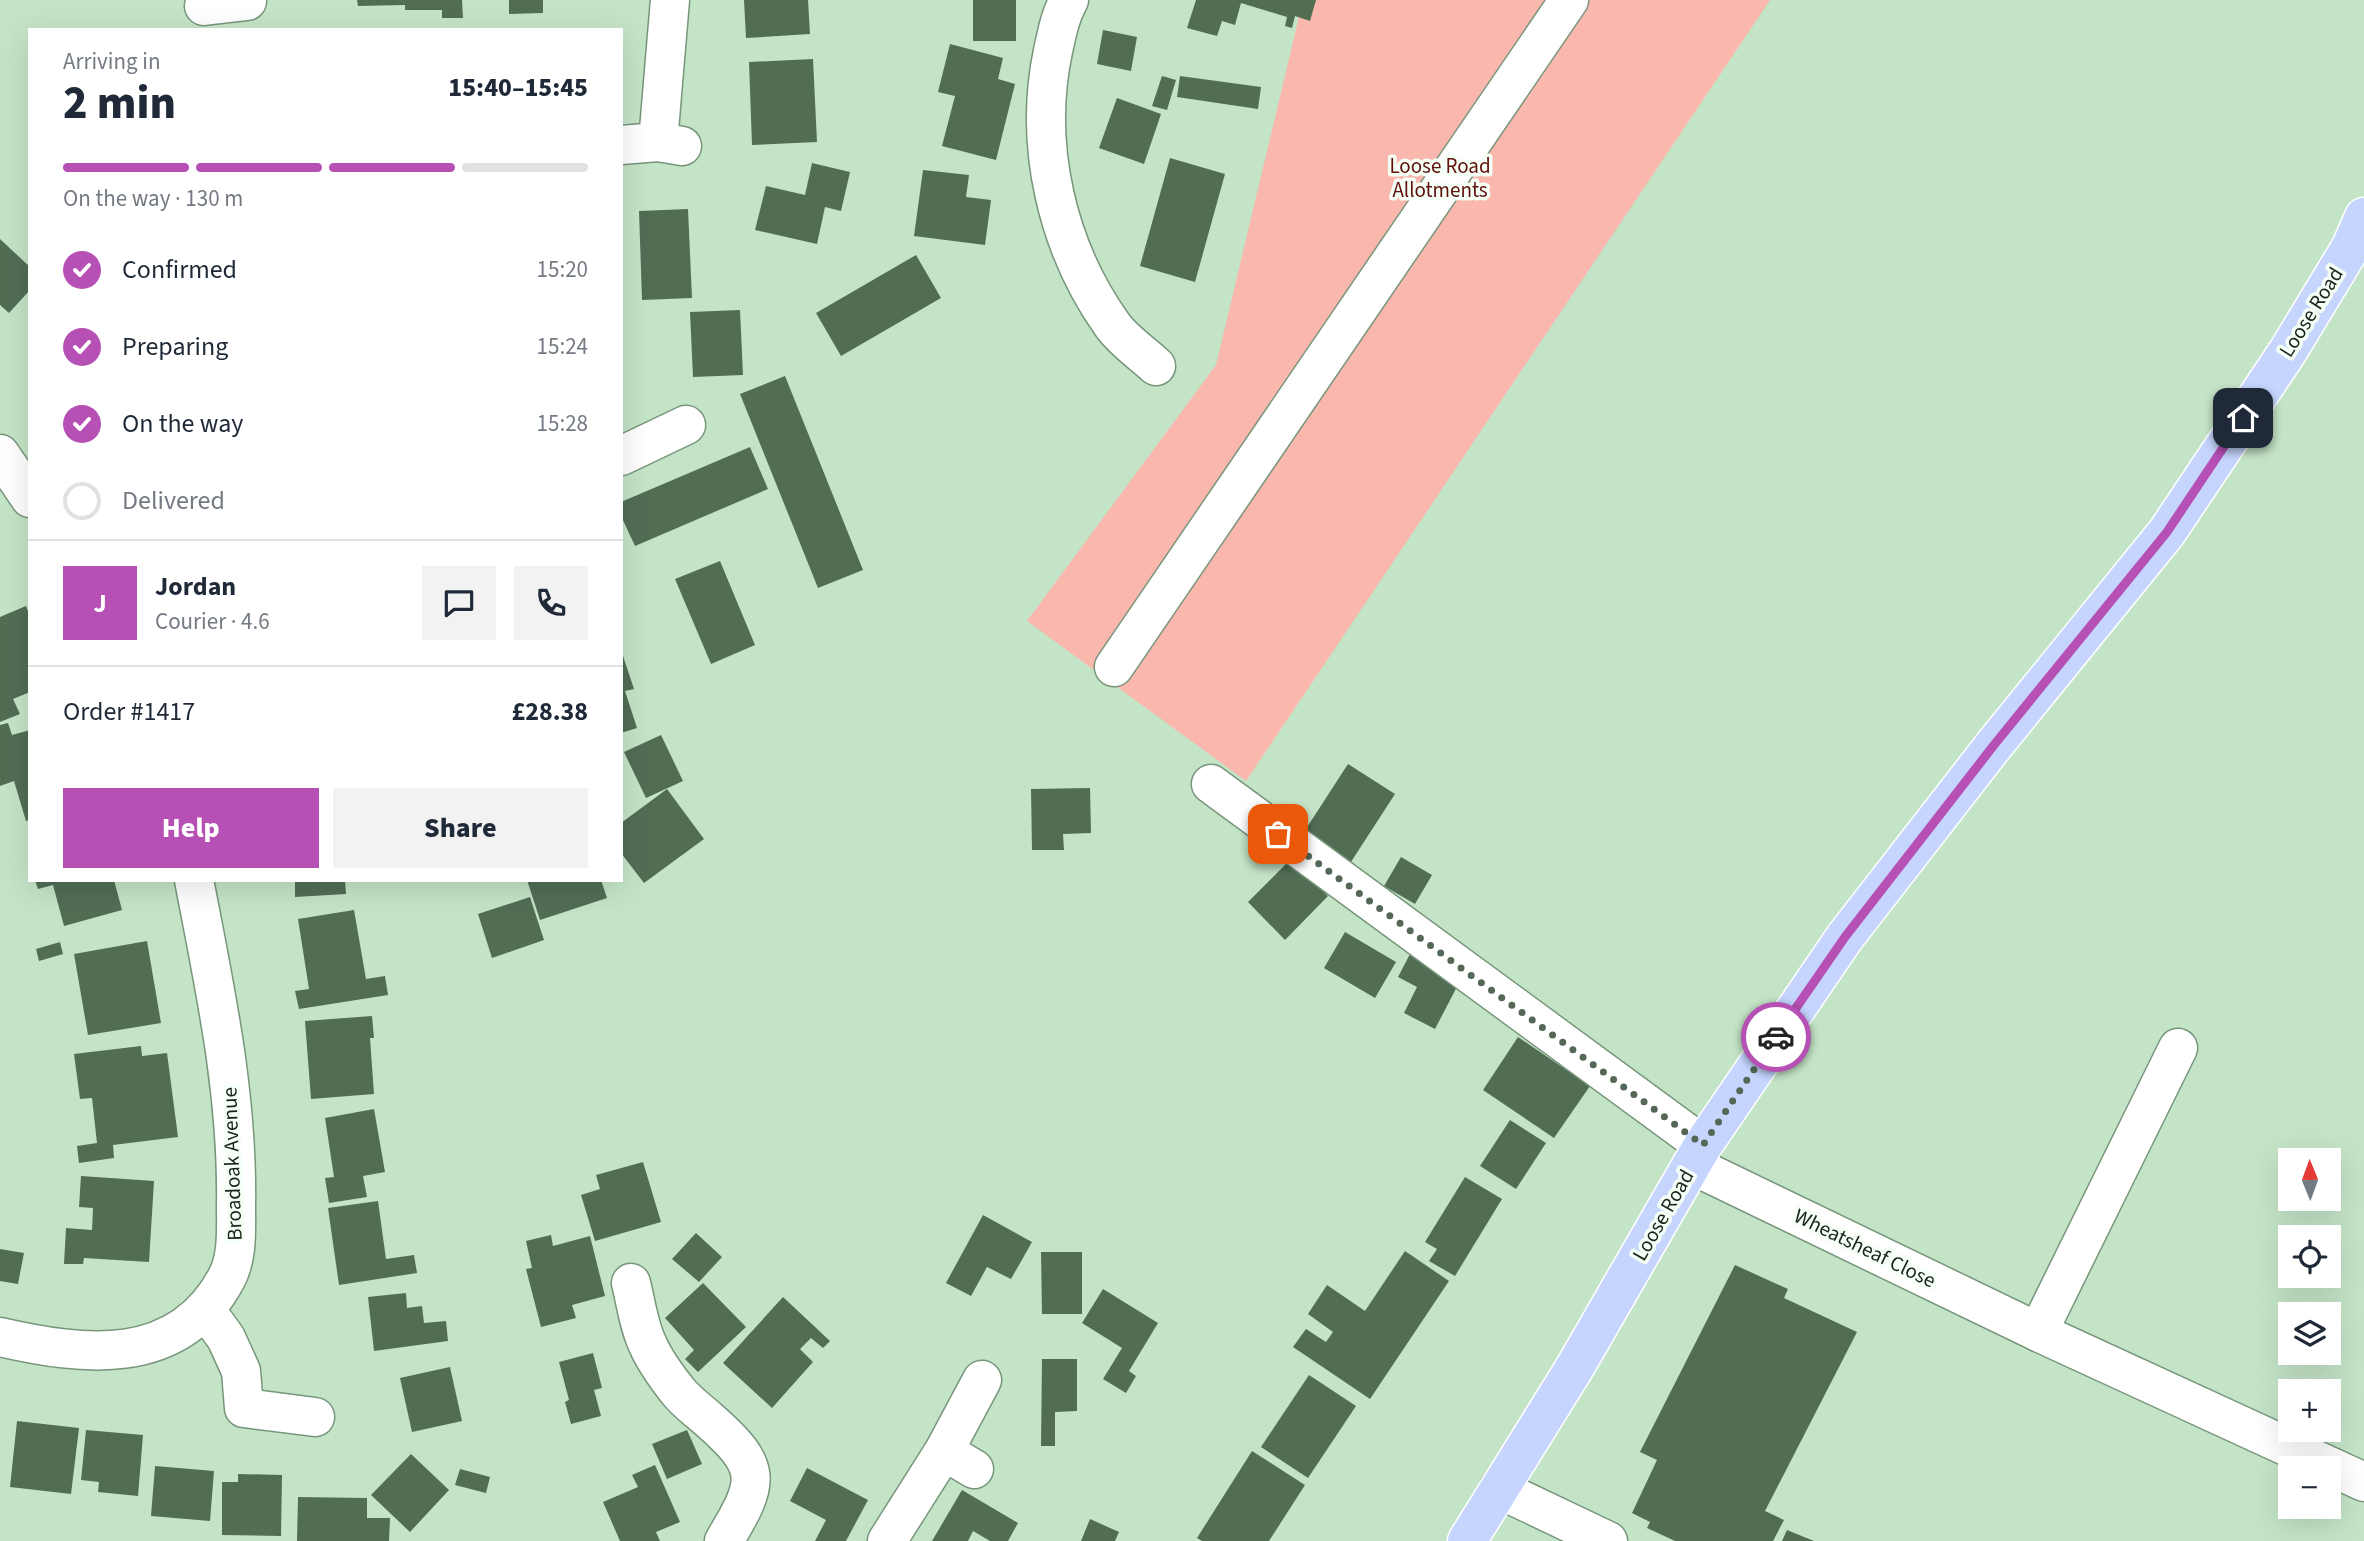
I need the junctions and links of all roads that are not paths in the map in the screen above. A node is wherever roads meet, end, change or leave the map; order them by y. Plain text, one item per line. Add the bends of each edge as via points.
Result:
1 (248, 0) edge
2 (670, 0) edge
3 (1069, 0) edge
4 (1569, 0) edge
5 (204, 6) dead end
6 (654, 145) edge
7 (2364, 218) edge
8 (1156, 366) dead end
9 (686, 425) dead end
10 (0, 454) edge
11 (623, 455) edge
12 (28, 495) edge
13 (1114, 667) dead end
14 (1211, 784) dead end
15 (194, 882) edge
16 (2178, 1048) dead end
17 (1697, 1155) junction
18 (631, 1283) dead end
19 (205, 1308) junction
20 (2038, 1332) junction
21 (0, 1337) edge
22 (982, 1380) dead end
23 (315, 1417) dead end
24 (2364, 1482) edge
25 (1499, 1489) junction
26 (724, 1541) edge
27 (887, 1541) edge
28 (1466, 1541) edge
29 (1608, 1541) edge

1 - 5 street
2 - 6 street
3 - 8 street via 1061,13 1045,86 1048,159 1057,212 1090,290 1115,329
4 - 13 street
7 - 17 highway, Loose Road via 2288,351 2167,532 1845,937
9 - 11 street
10 - 12 street
14 - 17 street, Wheatsheaf Close
15 - 19 street, Broadoak Avenue via 226,1048 236,1182 234,1253 227,1277
16 - 20 street
17 - 20 street, Wheatsheaf Close
17 - 25 highway, Loose Road
18 - 26 street via 646,1343 658,1364 679,1393 721,1430 748,1465 752,1482 745,1507
19 - 21 street, Broadoak Avenue via 165,1338 118,1351 58,1348
19 - 23 street via 241,1371 244,1408
20 - 24 street, Wheatsheaf Close
22 - 27 street via 959,1460
25 - 28 highway, Loose Road
25 - 29 street

